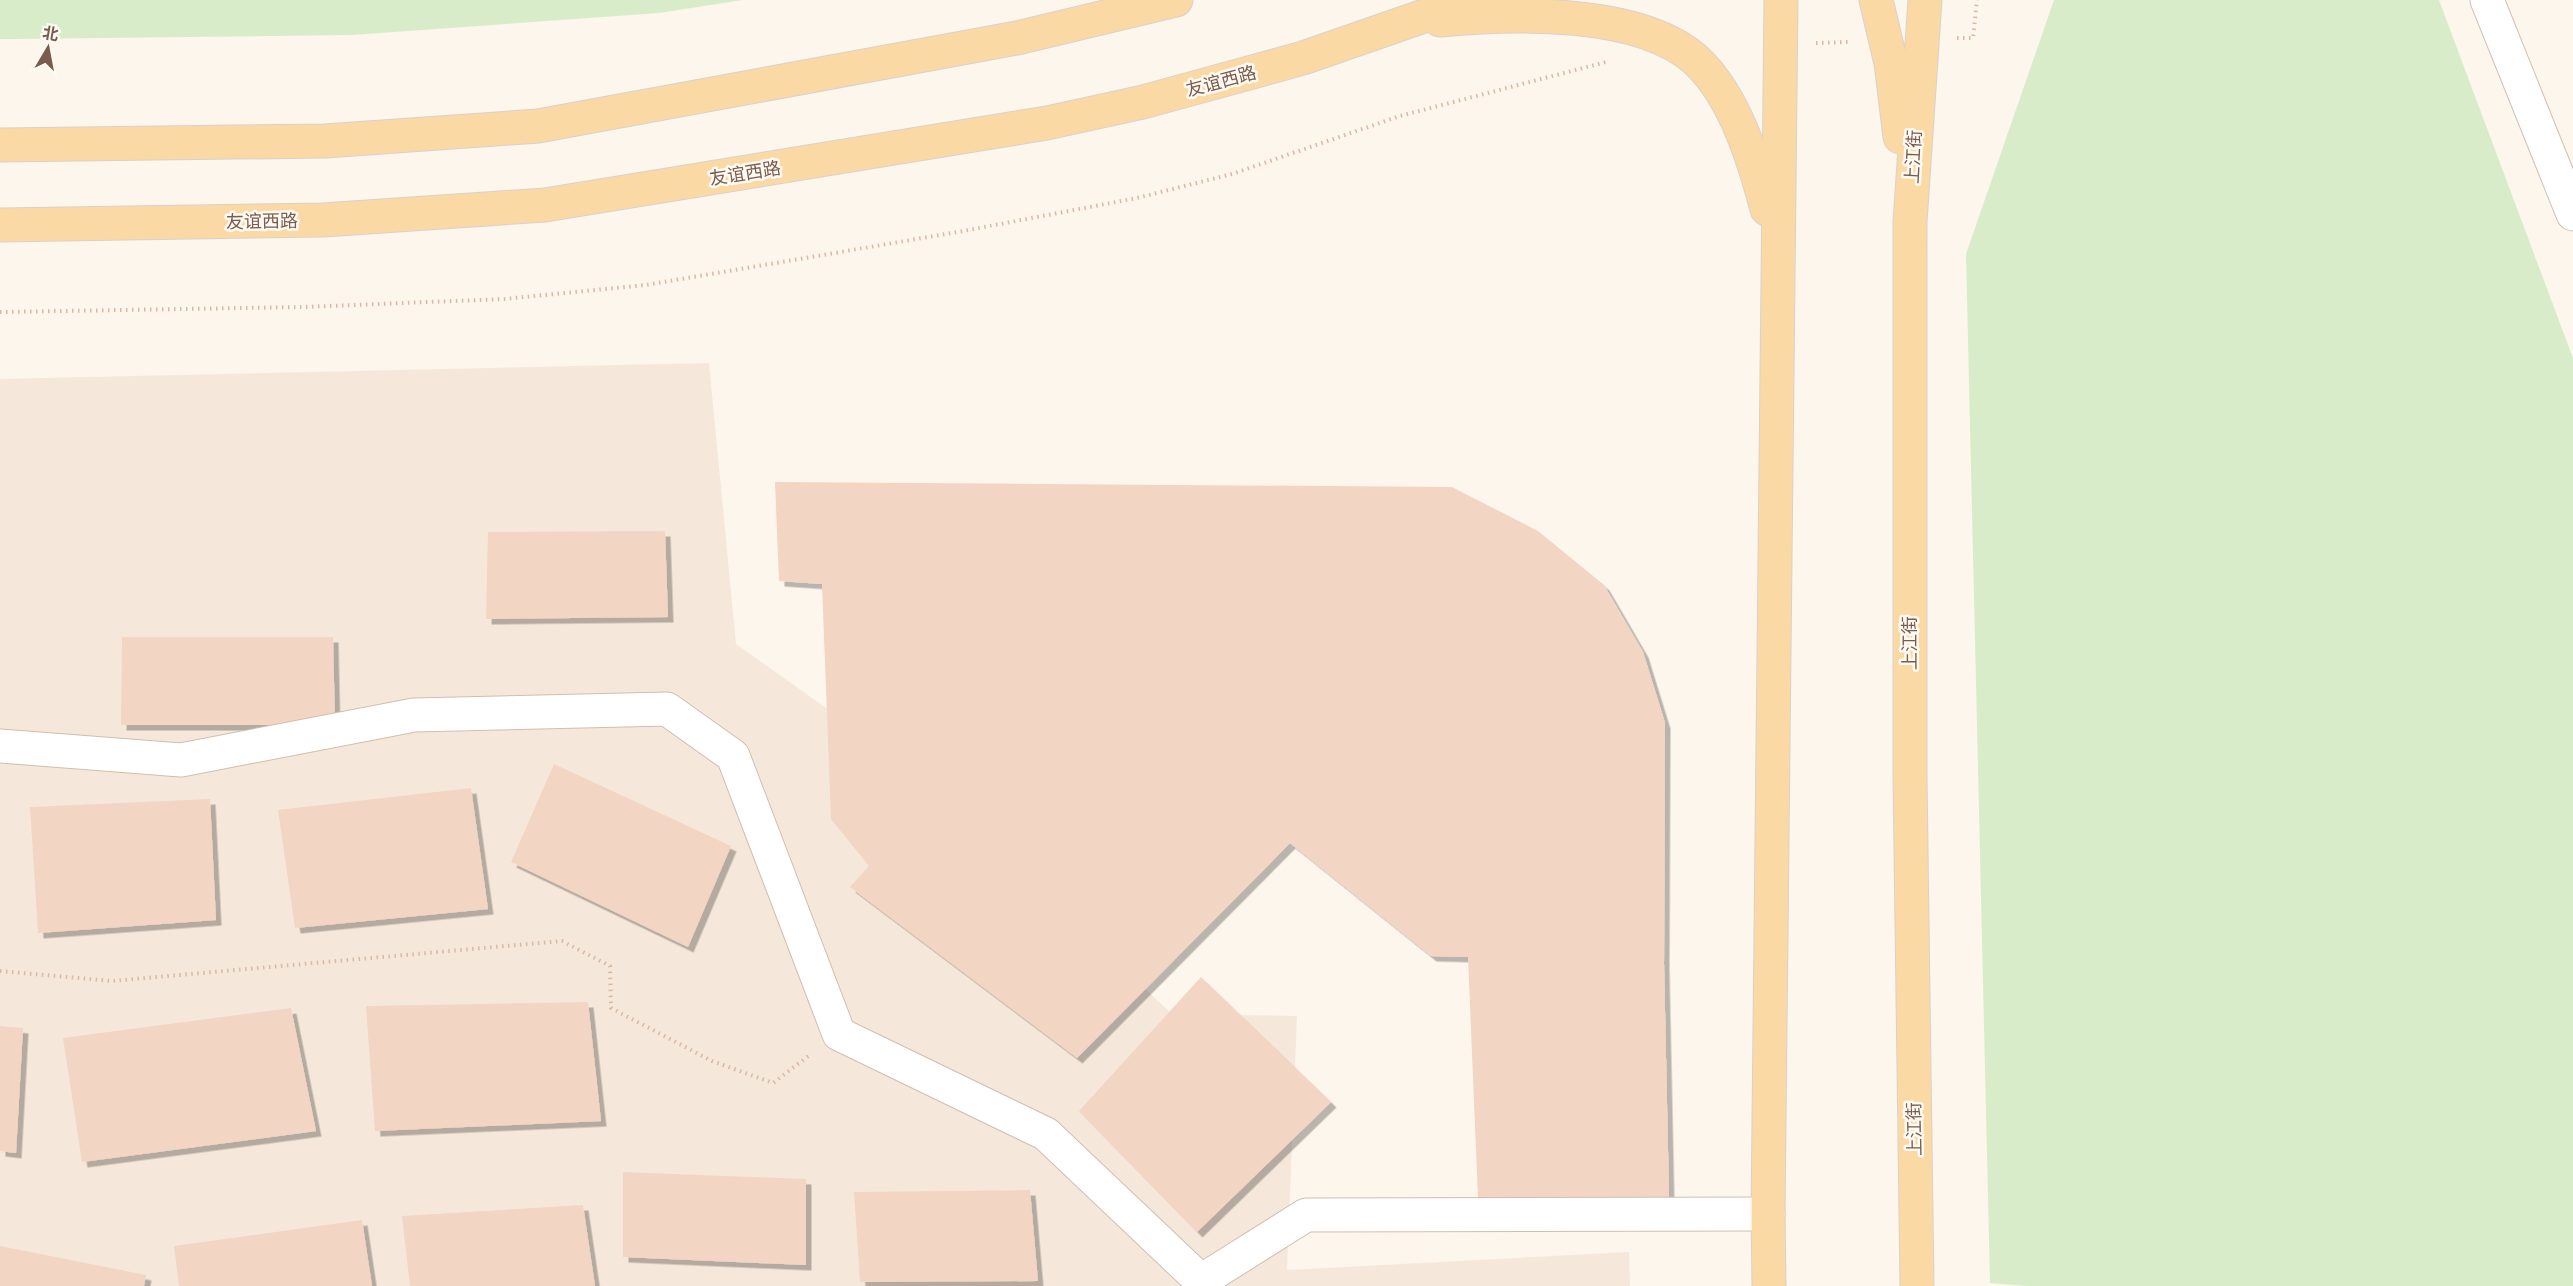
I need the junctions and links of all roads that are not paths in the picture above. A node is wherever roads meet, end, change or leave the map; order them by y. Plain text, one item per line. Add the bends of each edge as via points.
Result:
1 (1176, 0) edge
2 (1470, 0) edge
3 (1781, 0) edge
4 (1876, 0) edge
5 (1925, 0) edge
6 (2487, 0) edge
7 (1403, 24) junction
8 (0, 145) edge
9 (2573, 214) edge
10 (1910, 222) junction
11 (0, 225) edge
12 (1778, 248) junction
13 (0, 746) edge
14 (1768, 1214) junction
15 (1200, 1283) edge
16 (1769, 1286) edge
17 (1917, 1286) edge

1 - 8 main road via 1017,38 538,126 325,141
2 - 7 main road, 友谊西路
3 - 12 main road
4 - 10 main road via 1891,63
5 - 10 main road, 上江街
6 - 9 street
7 - 11 main road, 友谊西路 via 1303,58 1143,102 1047,123 545,205 323,220
7 - 12 main road via 1463,18 1564,17 1641,31 1670,42 1697,61 1736,120 1756,168
10 - 17 main road, 上江街 via 1910,776
12 - 14 main road
13 - 15 street via 181,760 414,715 668,709 733,756 839,1034 1046,1134
14 - 15 street via 1306,1215
14 - 16 main road

